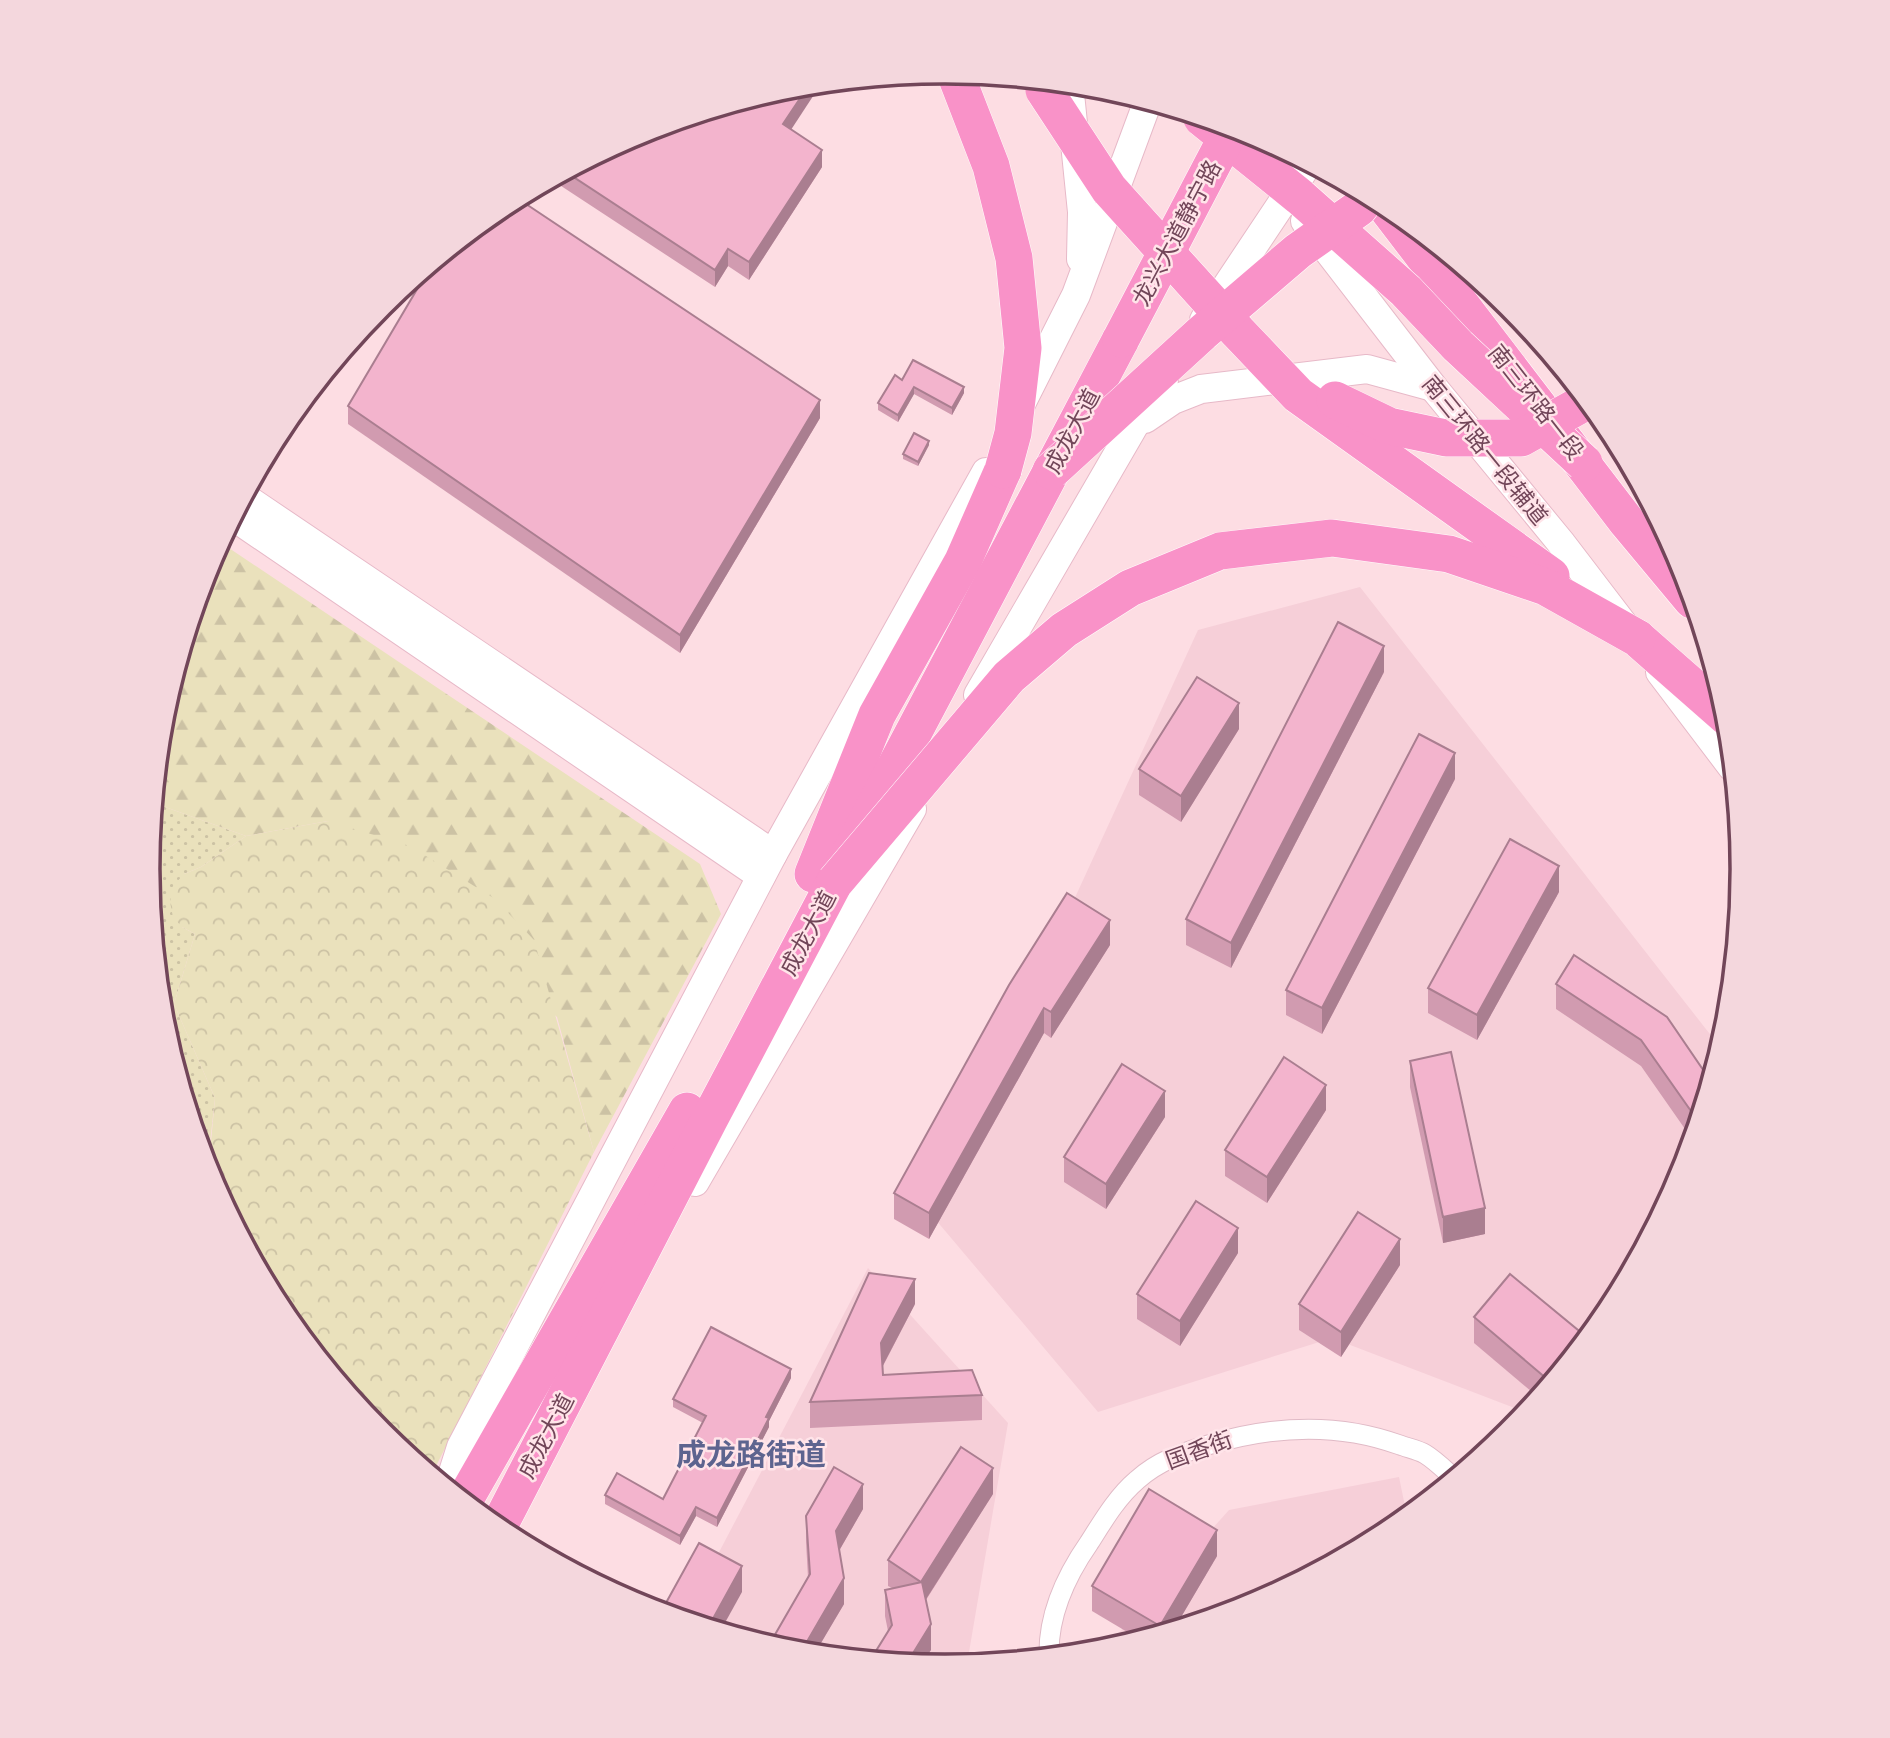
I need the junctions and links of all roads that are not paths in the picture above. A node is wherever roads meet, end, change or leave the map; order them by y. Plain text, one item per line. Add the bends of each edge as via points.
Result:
1 (959, 85) edge
2 (1050, 91) edge
3 (1053, 92) edge
4 (1145, 110) edge
5 (1209, 130) edge
6 (1225, 136) edge
7 (1226, 137) edge
8 (1253, 147) edge
9 (1303, 171) edge
10 (1285, 196) junction
11 (1362, 204) edge
12 (1406, 234) edge
13 (1076, 295) junction
14 (1113, 332) junction
15 (1238, 332) junction
16 (1433, 387) junction
17 (1579, 406) edge
18 (1134, 426) junction
19 (1584, 463) junction
20 (1051, 471) junction
21 (251, 502) edge
22 (241, 522) edge
23 (1673, 577) edge
24 (1637, 638) junction
25 (1712, 704) edge
26 (1721, 752) edge
27 (767, 865) junction
28 (824, 878) junction
29 (698, 1116) junction
30 (587, 1357) junction
31 (1447, 1472) edge
32 (451, 1479) edge
33 (469, 1493) edge
34 (503, 1518) edge
35 (1049, 1647) edge

1 - 28 highway, bridge via 991,166 1014,258 1023,348 1013,433 1003,470 963,561 877,715
2 - 13 main road via 1082,212 1083,247
3 - 15 highway, bridge via 1109,190
4 - 13 main road
5 - 14 highway, 龙兴大道静宁路, bridge
6 - 19 highway, bridge via 1406,291
7 - 14 highway, 龙兴大道静宁路, bridge
8 - 10 main road, 南三环路一段辅道
9 - 10 main road
10 - 16 main road, 南三环路一段辅道
10 - 18 main road
11 - 20 highway, bridge via 1298,251 1202,333
12 - 19 highway, 南三环路一段, bridge
13 - 27 main road via 995,455
14 - 20 highway, 成龙大道, bridge
14 - 28 highway, 成龙大道
15 - 17 highway, bridge via 1325,396 1389,426 1446,438 1521,438
15 - 24 highway, bridge via 1298,395
16 - 18 main road via 1367,369 1200,389 1173,400
16 - 26 main road, 南三环路一段辅道 via 1562,544
18 - 30 main road via 666,1234
19 - 23 highway, 南三环路一段
20 - 28 highway, 成龙大道, bridge
21 - 27 main road
22 - 27 main road
24 - 25 highway
24 - 28 highway, bridge via 1546,587 1449,554 1332,538 1220,551 1130,588 1064,630 1009,677
27 - 32 main road via 461,1447
28 - 29 highway, 成龙大道
29 - 30 highway, 成龙大道
29 - 33 highway, 成龙大道
30 - 34 highway, 成龙大道
31 - 35 street, 国香街 via 1425,1454 1383,1438 1336,1430 1294,1428 1245,1434 1171,1456 1137,1479 1113,1506 1071,1570 1056,1605

